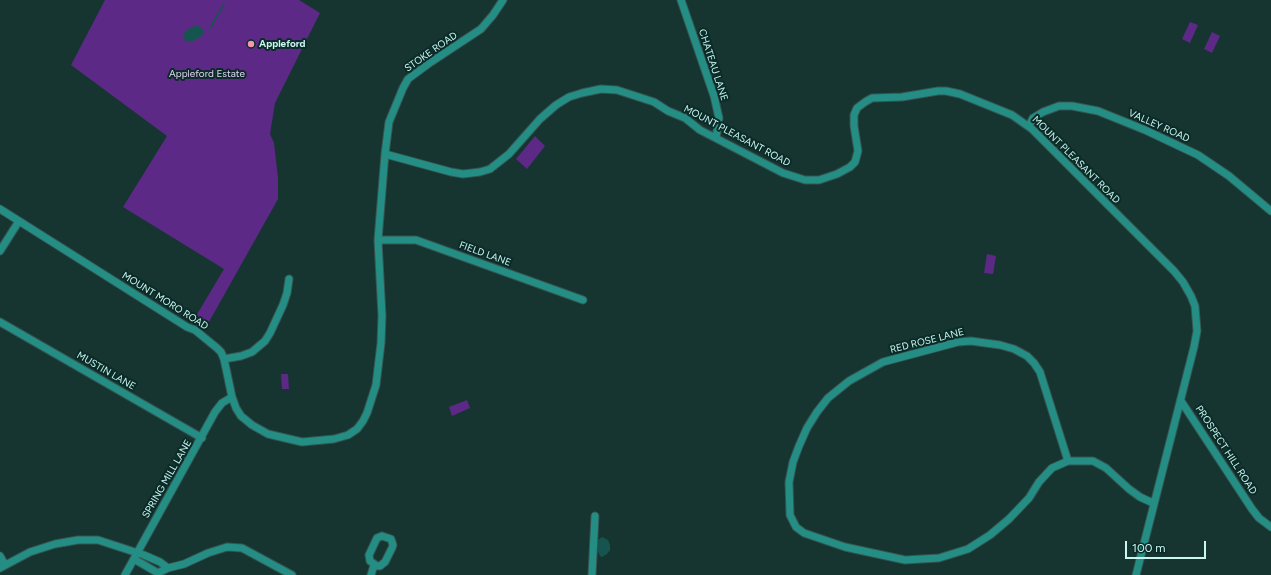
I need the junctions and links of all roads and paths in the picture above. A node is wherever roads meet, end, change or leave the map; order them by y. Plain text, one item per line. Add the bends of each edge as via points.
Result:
1 (503, 0) edge
2 (681, 0) edge
3 (1028, 126) junction
4 (716, 138) junction
5 (385, 154) junction
6 (0, 209) edge
7 (1271, 211) edge
8 (19, 221) junction
9 (378, 240) junction
10 (0, 251) edge
11 (289, 278) dead end
12 (583, 300) dead end
13 (0, 322) edge
14 (224, 358) junction
15 (232, 397) junction
16 (1181, 401) junction
17 (202, 438) junction
18 (1068, 461) junction
19 (1153, 502) junction
20 (595, 516) dead end
21 (1271, 527) edge
22 (0, 556) edge
23 (135, 556) junction
24 (374, 565) dead end
25 (2, 566) edge
26 (125, 575) edge
27 (292, 575) edge
28 (371, 575) edge
29 (592, 575) edge
30 (1136, 575) edge

1 - 5 street, STOKE ROAD via 481,29 408,80 389,122
2 - 4 street, CHATEAU LANE via 714,96 719,118
3 - 4 street, MOUNT PLEASANT ROAD via 1000,109 946,91 872,98 864,102 854,115 858,151 855,162 838,174 819,180 805,180 783,173
3 - 7 street, VALLEY ROAD via 1033,118 1059,106 1098,111 1198,155 1229,176
3 - 16 street, MOUNT PLEASANT ROAD via 1174,271 1191,296 1197,331
4 - 5 street, MOUNT PLEASANT ROAD via 654,102 616,90 601,89 569,97 556,105 540,119 510,154 490,169 463,174
5 - 9 street
6 - 8 street, MOUNT MORO ROAD
8 - 10 street
8 - 14 street, MOUNT MORO ROAD via 195,330 221,352
9 - 12 street, FIELD LANE via 416,240
9 - 15 street via 381,343 374,395 357,429 334,439 302,442 287,440 252,426 241,416
11 - 14 street via 283,305 265,341 252,352
13 - 17 street, MUSTIN LANE
14 - 15 street
15 - 17 street, SPRING MILL LANE via 215,412
16 - 19 street, MOUNT PLEASANT ROAD
16 - 21 street, PROSPECT HILL ROAD via 1252,509
17 - 23 street, SPRING MILL LANE
18 - 18 street, RED ROSE LANE via 1052,468 1029,498 990,535 968,549 939,558 905,560 845,547 804,533 796,527 790,515 788,499 792,466 804,434 817,412 830,397 849,381 883,362 958,342 1000,345 1014,349 1034,363 1040,372
18 - 19 street via 1093,460 1134,493
19 - 30 street, MOUNT PLEASANT ROAD
20 - 29 street
22 - 25 street
23 - 25 street via 98,540 78,540 30,552
23 - 26 street, SPRING MILL LANE
23 - 27 street via 155,560 168,568 184,564 208,552 227,547 242,548
24 - 28 street

